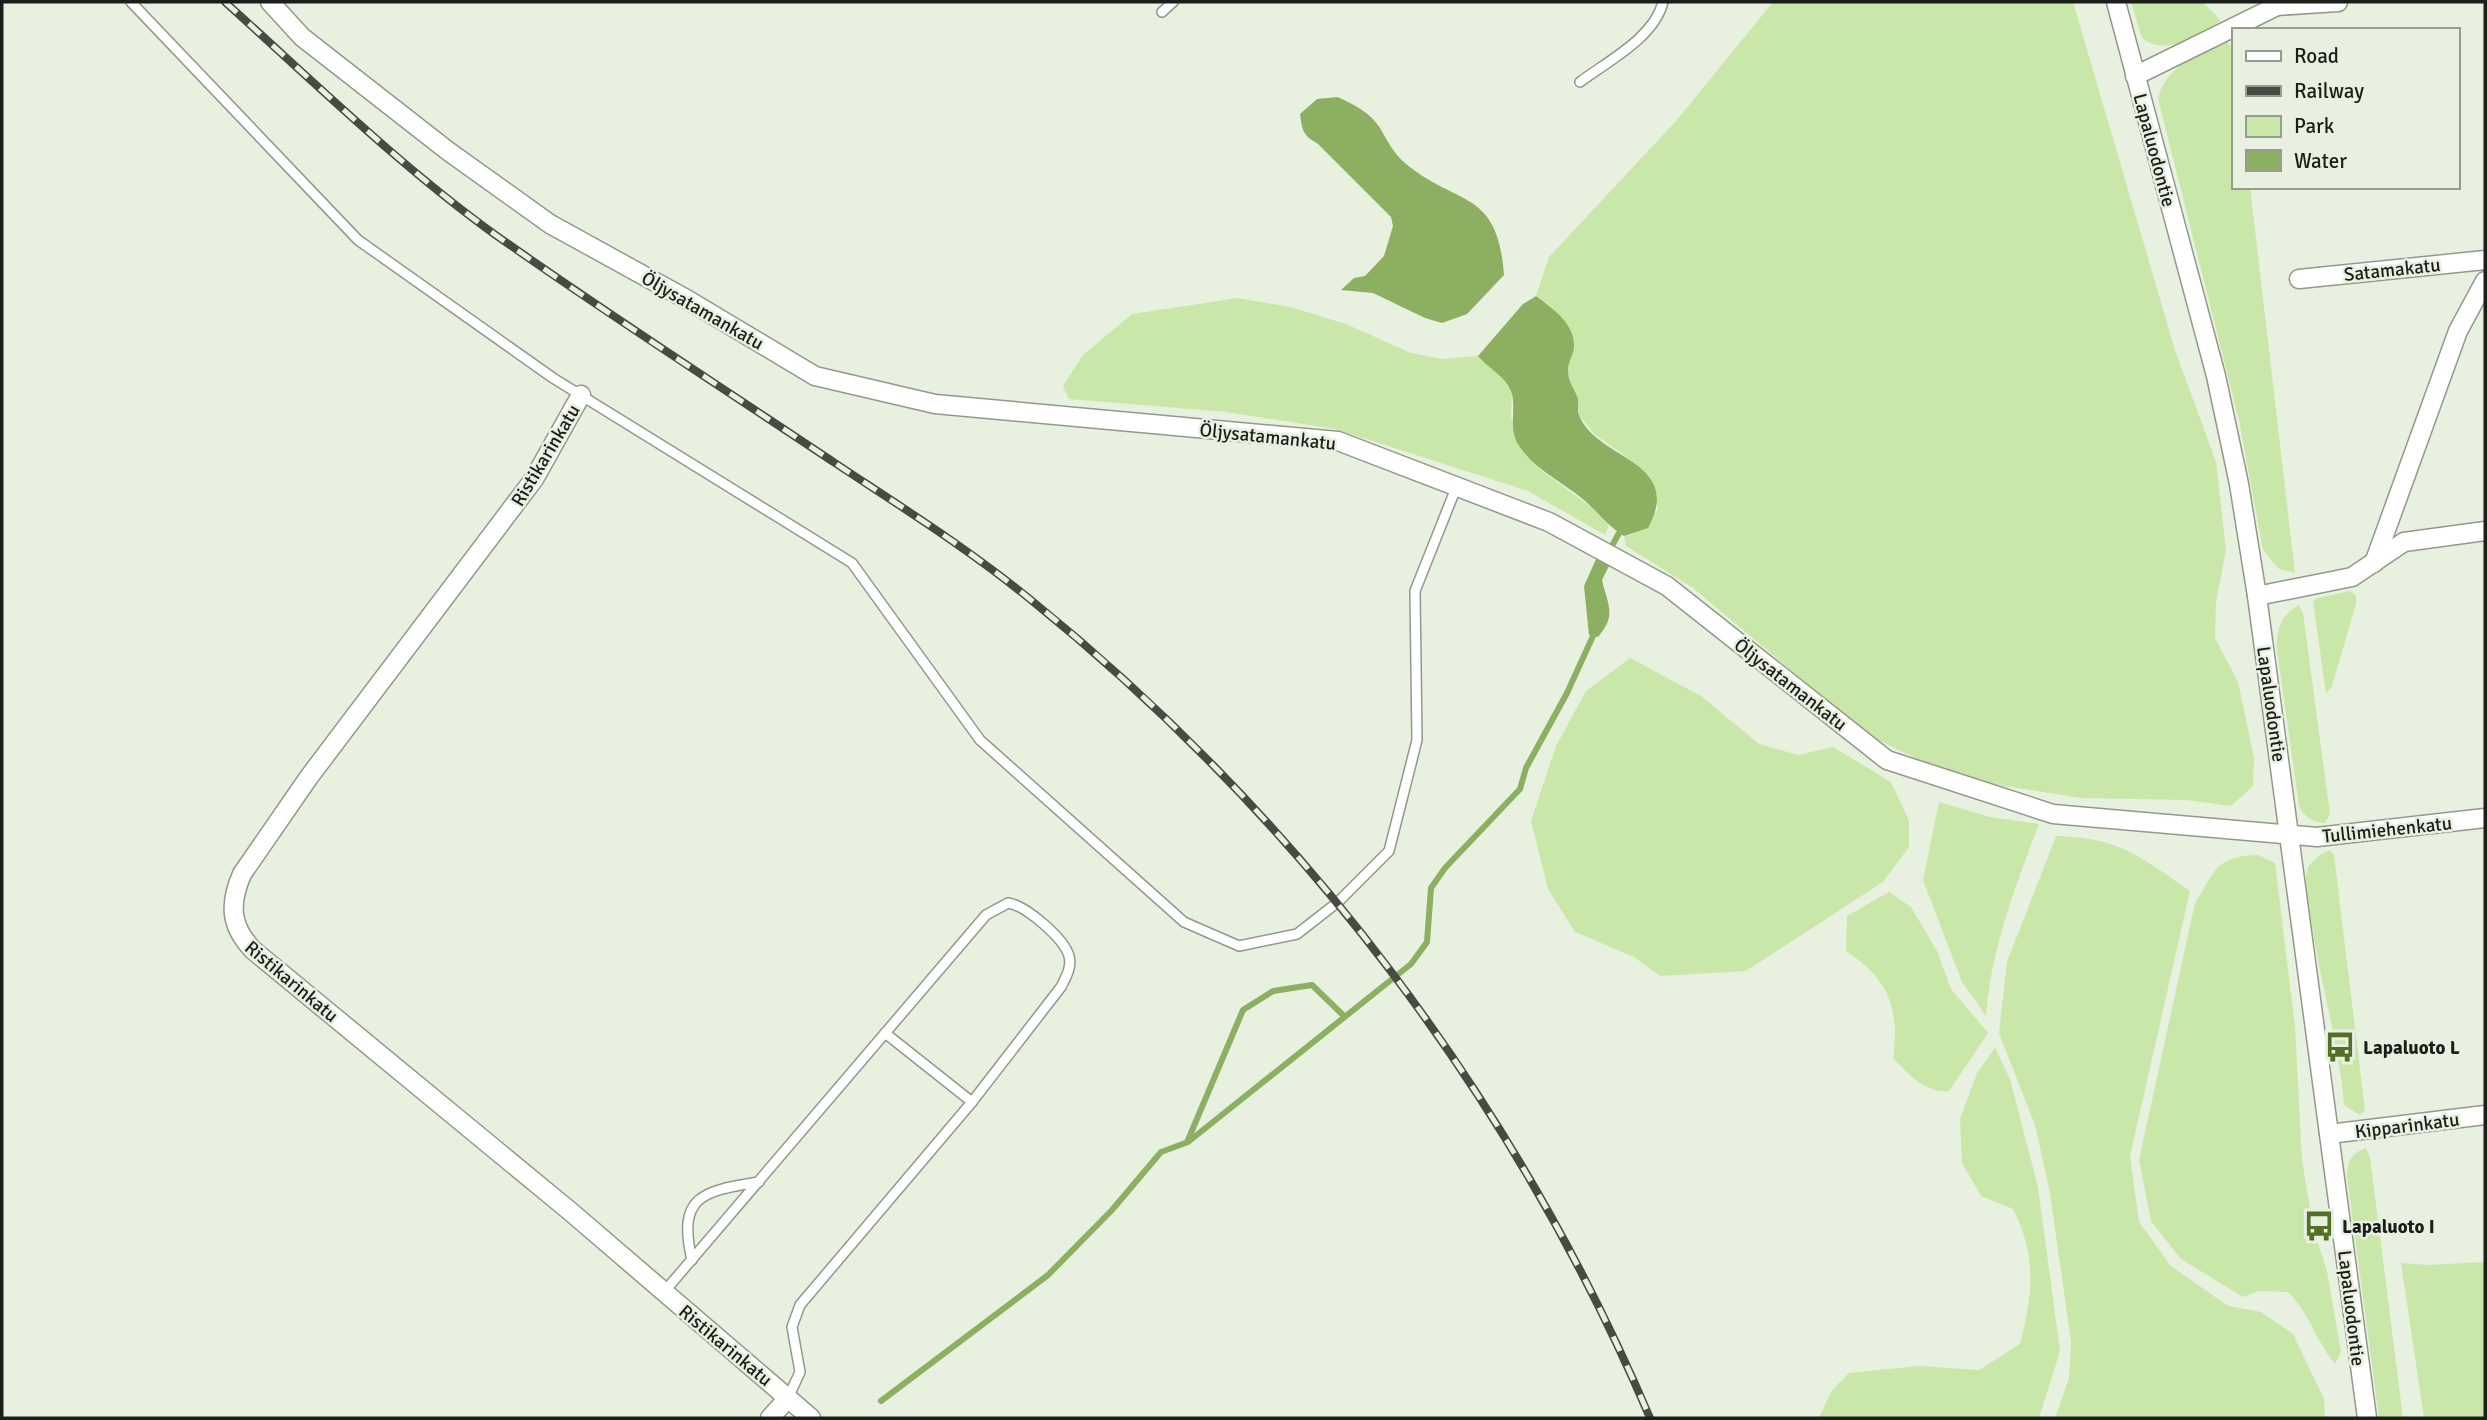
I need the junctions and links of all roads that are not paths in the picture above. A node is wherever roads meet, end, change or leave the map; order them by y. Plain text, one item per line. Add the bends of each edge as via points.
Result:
1 (131, 2) edge
2 (270, 2) edge
3 (1173, 2) edge
4 (1663, 2) edge
5 (2116, 2) edge
6 (2338, 2) edge
7 (2278, 3) edge
8 (1161, 12) dead end
9 (2135, 76) junction
10 (1580, 82) dead end
11 (2485, 260) edge
12 (2299, 279) dead end
13 (2485, 281) edge
14 (580, 395) junction
15 (1456, 488) junction
16 (2485, 531) edge
17 (2374, 563) junction
18 (2257, 596) junction
19 (2485, 818) edge
20 (2289, 835) junction
21 (885, 1033) junction
22 (972, 1102) junction
23 (2485, 1115) edge
24 (2329, 1134) junction
25 (759, 1182) junction
26 (692, 1260) junction
27 (664, 1292) junction
28 (788, 1398) junction
29 (770, 1418) edge
30 (811, 1418) edge
31 (2367, 1418) edge

1 - 14 lane via 358,240
2 - 15 street, Öljysatamankatu via 302,37 550,224 815,376 935,404 1338,441
3 - 8 lane
4 - 10 lane via 1646,32
5 - 9 street, Lapaluodontie
6 - 7 street
7 - 9 street
9 - 18 street, Lapaluodontie via 2216,376
11 - 12 street, Satamakatu
13 - 17 street via 2458,331
14 - 15 lane via 852,563 979,740 1184,922 1239,946 1297,933 1338,902 1389,851 1417,740 1415,590
14 - 27 street, Ristikarinkatu via 534,479 309,777 242,874 232,907 234,923 253,950
15 - 20 street, Öljysatamankatu via 1549,522 1667,586 1887,760 2053,814
16 - 17 street via 2404,542
17 - 18 street via 2342,580
18 - 20 street, Lapaluodontie
19 - 20 street, Tullimiehenkatu via 2337,837
20 - 24 street, Lapaluodontie
21 - 22 lane
21 - 22 lane via 986,915 1008,903 1024,908 1064,945 1069,955 1068,973
21 - 25 lane
22 - 28 lane via 800,1305 792,1327 800,1372
23 - 24 street, Kipparinkatu
24 - 31 street, Lapaluodontie
25 - 26 lane
25 - 26 lane via 715,1190 698,1200 687,1220
26 - 27 lane
27 - 28 street, Ristikarinkatu
28 - 29 street
28 - 30 street, Ristikarinkatu

